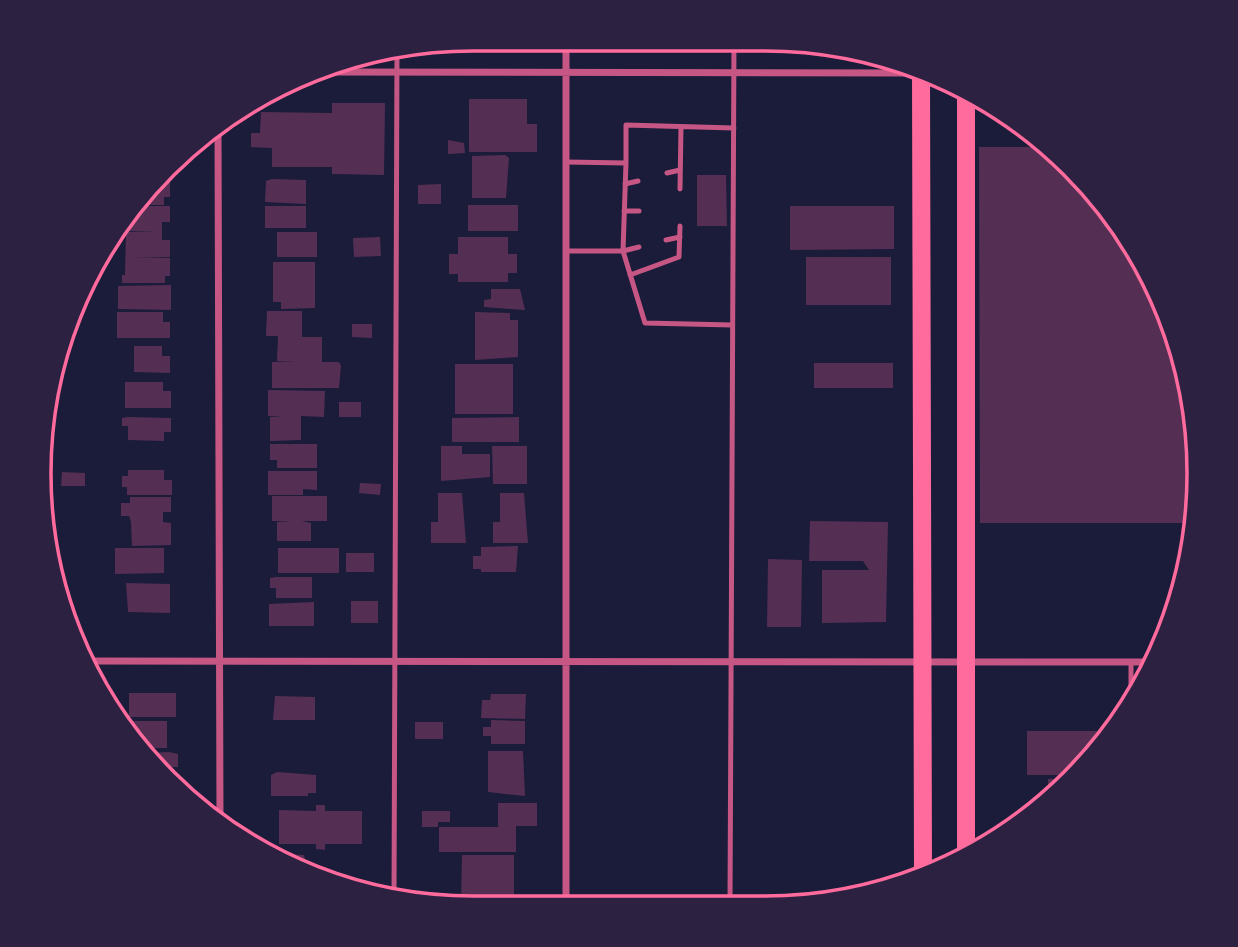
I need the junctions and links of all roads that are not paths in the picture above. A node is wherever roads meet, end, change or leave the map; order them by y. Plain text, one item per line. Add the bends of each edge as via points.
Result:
1 (566, 51) edge
2 (734, 51) edge
3 (397, 58) edge
4 (566, 71) junction
5 (734, 71) junction
6 (341, 72) edge
7 (397, 72) junction
8 (902, 74) edge
9 (919, 80) edge
10 (966, 102) edge
11 (681, 127) junction
12 (734, 128) junction
13 (218, 137) edge
14 (566, 162) junction
15 (626, 163) junction
16 (680, 170) junction
17 (667, 173) dead end
18 (638, 181) dead end
19 (625, 184) junction
20 (680, 189) dead end
21 (624, 211) junction
22 (639, 211) dead end
23 (680, 226) dead end
24 (680, 237) junction
25 (666, 240) dead end
26 (639, 247) dead end
27 (566, 251) junction
28 (623, 251) junction
29 (630, 275) junction
30 (732, 325) junction
31 (731, 660) junction
32 (923, 660) junction
33 (966, 660) junction
34 (95, 661) edge
35 (219, 661) junction
36 (394, 661) junction
37 (567, 661) junction
38 (1131, 662) junction
39 (1143, 662) edge
40 (1131, 685) edge
41 (220, 812) edge
42 (966, 845) edge
43 (923, 865) edge
44 (394, 889) edge
45 (566, 896) edge
46 (730, 896) edge

1 - 4 street
2 - 5 lane
3 - 7 lane
4 - 5 street
4 - 7 street
4 - 14 street
5 - 8 street
5 - 12 lane
6 - 7 street
7 - 36 lane
9 - 32 main road
10 - 33 main road
11 - 12 lane
11 - 15 lane via 626,125
11 - 16 lane
12 - 30 lane
13 - 35 street
14 - 15 lane
14 - 27 street
15 - 19 lane
16 - 17 lane
16 - 20 lane
18 - 19 lane
19 - 21 lane
21 - 22 lane
21 - 28 lane
23 - 24 lane
24 - 25 lane
24 - 29 lane via 679,257
26 - 28 lane
27 - 28 lane
27 - 37 street
28 - 29 lane
29 - 30 lane via 645,323
30 - 31 lane
31 - 32 street
31 - 37 street
31 - 46 lane
32 - 33 street
32 - 43 main road
33 - 38 street
33 - 42 main road
34 - 35 street
35 - 36 street
35 - 41 street
36 - 37 street
36 - 44 lane
37 - 45 street
38 - 39 street
38 - 40 lane

